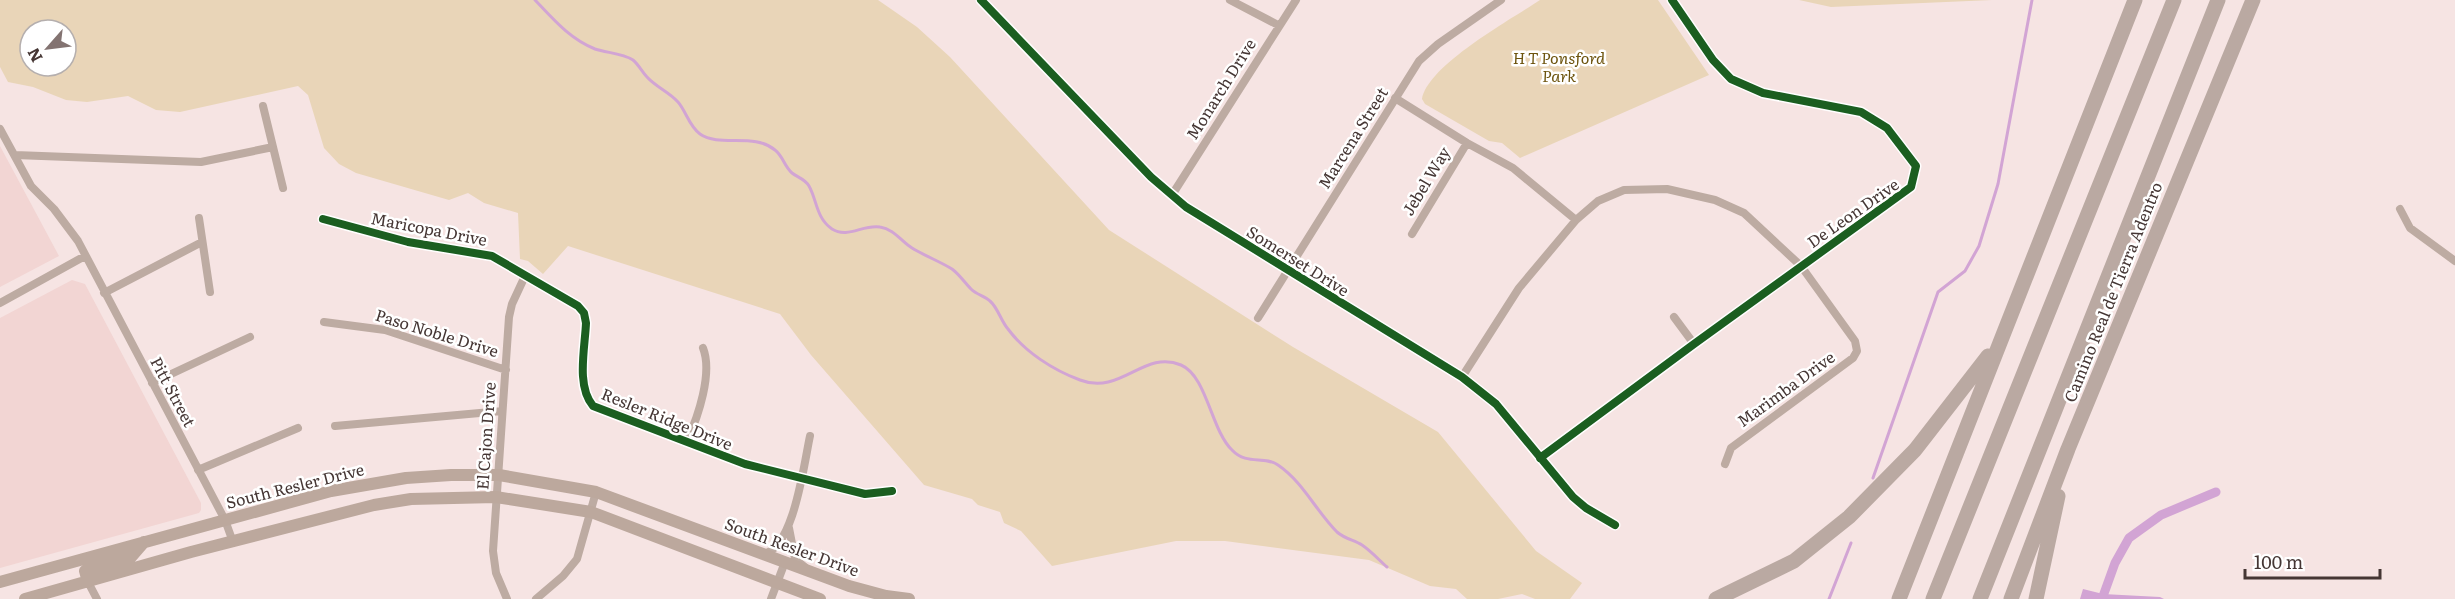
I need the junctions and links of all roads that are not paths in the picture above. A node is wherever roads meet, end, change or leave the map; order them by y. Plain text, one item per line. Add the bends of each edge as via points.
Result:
1 (981, 0) edge
2 (1230, 0) edge
3 (1296, 0) edge
4 (1501, 0) edge
5 (1672, 0) edge
6 (2135, 0) edge
7 (2174, 0) edge
8 (2218, 0) edge
9 (2253, 0) edge
10 (1278, 25) junction
11 (1395, 98) junction
12 (263, 106) dead end
13 (0, 129) edge
14 (1467, 143) junction
15 (273, 147) junction
16 (15, 155) junction
17 (283, 188) dead end
18 (1172, 195) junction
19 (2400, 209) dead end
20 (199, 218) dead end
21 (323, 219) dead end
22 (1576, 220) junction
23 (1412, 234) dead end
24 (202, 242) junction
25 (85, 256) junction
26 (2455, 261) edge
27 (1801, 266) junction
28 (1287, 271) junction
29 (525, 276) junction
30 (210, 292) dead end
31 (104, 293) junction
32 (0, 303) edge
33 (1674, 317) dead end
34 (1258, 318) dead end
35 (324, 322) dead end
36 (250, 337) dead end
37 (2000, 339) junction
38 (1694, 344) junction
39 (704, 348) dead end
40 (506, 369) junction
41 (1462, 377) junction
42 (152, 383) junction
43 (502, 411) junction
44 (335, 426) dead end
45 (298, 428) dead end
46 (810, 436) dead end
47 (687, 441) junction
48 (2068, 449) junction
49 (1540, 458) junction
50 (1725, 464) dead end
51 (198, 470) junction
52 (499, 475) junction
53 (800, 479) junction
54 (892, 490) dead end
55 (596, 492) junction
56 (496, 497) junction
57 (591, 512) junction
58 (225, 520) junction
59 (1615, 525) dead end
60 (789, 528) junction
61 (144, 542) junction
62 (233, 542) junction
63 (763, 554) junction
64 (785, 562) junction
65 (809, 571) junction
66 (0, 582) edge
67 (88, 582) junction
68 (778, 582) junction
69 (25, 599) edge
70 (97, 599) edge
71 (507, 599) edge
72 (536, 599) edge
73 (771, 599) edge
74 (820, 599) edge
75 (909, 599) edge
76 (1716, 599) edge
77 (1899, 599) edge
78 (1933, 599) edge
79 (1980, 599) edge
80 (2011, 599) edge
81 (2036, 599) edge

1 - 18 street, Somerset Drive
2 - 10 street
3 - 10 street, Monarch Drive
4 - 11 street, Marcena Street via 1419,61
5 - 27 street, De Leon Drive via 1713,60 1731,79 1763,93 1861,111 1887,128 1916,166 1911,187
6 - 37 highway
7 - 78 highway
8 - 79 highway
9 - 48 highway, Camino Real de Tierra Adentro
10 - 18 street, Monarch Drive
11 - 14 street
11 - 28 street, Marcena Street
12 - 15 street
13 - 16 street, Pitt Street
14 - 22 street via 1513,168
14 - 23 street, Jebel Way
15 - 16 street via 201,162
15 - 17 street
16 - 25 street, Pitt Street via 32,186 66,224
18 - 28 street, Somerset Drive
19 - 26 street via 2410,228
20 - 24 street
21 - 29 street, Maricopa Drive via 408,242 492,256
22 - 27 street, Marimba Drive via 1598,201 1624,190 1668,189 1715,200 1744,213
22 - 41 street, Marimba Drive via 1519,288
24 - 30 street
24 - 31 street
25 - 31 street, Pitt Street
25 - 32 street
27 - 38 street, De Leon Drive
27 - 50 street, Marimba Drive via 1855,340 1857,351 1853,358 1731,448
28 - 34 street, Marcena Street
28 - 41 street, Somerset Drive
29 - 40 street, El Cajon Drive via 509,316
29 - 47 street, Resler Ridge Drive via 584,313 584,387 593,406
31 - 42 street, Pitt Street
33 - 38 street
35 - 40 street, Paso Noble Drive via 385,330
36 - 42 street
37 - 76 highway via 1915,450 1849,517 1794,561
37 - 77 highway
38 - 49 street, De Leon Drive
39 - 47 street via 701,403
40 - 43 street, El Cajon Drive
41 - 49 street, Somerset Drive via 1496,404
42 - 51 street, Pitt Street
43 - 44 street
43 - 52 street, El Cajon Drive
45 - 51 street
46 - 53 street
47 - 53 street, Resler Ridge Drive via 745,464
48 - 80 highway, Camino Real de Tierra Adentro
48 - 81 highway
49 - 59 street, Somerset Drive via 1579,503
51 - 58 street, Pitt Street
52 - 55 main road, South Resler Drive
52 - 56 street, El Cajon Drive
52 - 58 main road, South Resler Drive via 406,478 330,491
53 - 54 street, Resler Ridge Drive via 865,494
53 - 60 street
55 - 57 street
55 - 63 main road, South Resler Drive
56 - 57 main road
56 - 62 main road via 411,499 374,505
56 - 71 street, El Cajon Drive via 493,551
57 - 68 main road
57 - 72 street via 577,559
58 - 61 main road, South Resler Drive
58 - 62 street, Pitt Street
60 - 63 street via 774,550
60 - 65 street via 795,558
61 - 66 main road, South Resler Drive
61 - 67 main road via 131,557 85,571
62 - 67 main road
63 - 64 main road, South Resler Drive
64 - 65 main road, South Resler Drive
64 - 68 street
65 - 75 main road, South Resler Drive via 849,586
67 - 69 main road
67 - 70 street
68 - 73 street
68 - 74 main road

